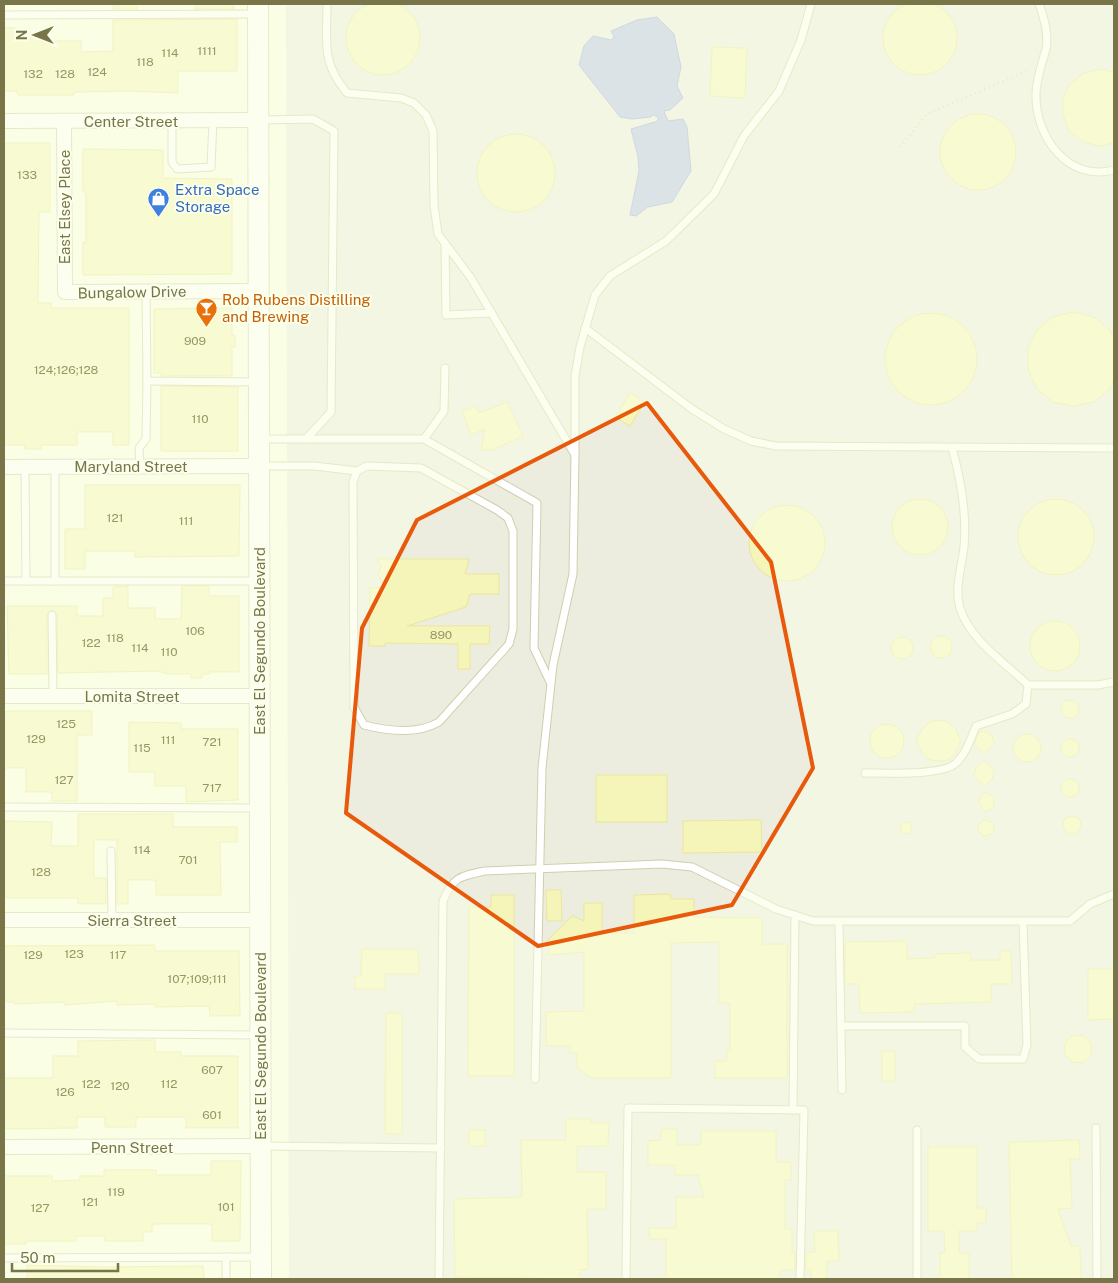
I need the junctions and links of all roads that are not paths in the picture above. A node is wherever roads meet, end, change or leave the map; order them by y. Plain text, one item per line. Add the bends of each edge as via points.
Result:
1 (327, 4) edge
2 (811, 4) edge
3 (1040, 4) edge
4 (258, 9) edge
5 (4, 15) edge
6 (172, 120) junction
7 (213, 120) junction
8 (258, 120) junction
9 (4, 121) edge
10 (64, 121) junction
11 (1114, 170) edge
12 (445, 244) junction
13 (146, 291) junction
14 (259, 291) junction
15 (65, 292) joint
16 (492, 313) junction
17 (585, 328) junction
18 (445, 368) dead end
19 (147, 381) junction
20 (259, 382) junction
21 (259, 439) junction
22 (306, 439) junction
23 (424, 439) junction
24 (952, 448) junction
25 (1114, 448) edge
26 (575, 455) junction
27 (140, 466) junction
28 (259, 466) junction
29 (4, 467) edge
30 (26, 467) junction
31 (55, 467) junction
32 (357, 471) junction
33 (4, 581) edge
34 (26, 581) junction
35 (55, 581) junction
36 (259, 581) junction
37 (52, 615) dead end
38 (1114, 682) edge
39 (551, 684) junction
40 (1028, 685) junction
41 (4, 696) edge
42 (52, 696) junction
43 (260, 696) junction
44 (865, 773) dead end
45 (4, 807) edge
46 (260, 808) junction
47 (111, 851) dead end
48 (538, 869) junction
49 (1114, 894) edge
50 (795, 915) junction
51 (4, 920) edge
52 (112, 920) junction
53 (260, 920) junction
54 (839, 922) junction
55 (1023, 922) junction
56 (841, 1026) junction
57 (4, 1033) edge
58 (260, 1035) junction
59 (535, 1079) dead end
60 (842, 1090) dead end
61 (793, 1110) junction
62 (1096, 1128) dead end
63 (917, 1130) dead end
64 (260, 1146) junction
65 (4, 1147) edge
66 (441, 1148) junction
67 (261, 1256) junction
68 (226, 1257) junction
69 (4, 1258) edge
70 (226, 1279) edge
71 (261, 1279) edge
72 (439, 1279) edge
73 (626, 1279) edge
74 (800, 1279) edge
75 (917, 1279) edge
76 (1097, 1279) edge

1 - 12 lane via 327,61 335,79 347,93 401,98 414,103 426,115 433,131 434,205 438,234
2 - 17 lane via 801,40 780,91 744,136 714,194 666,241 610,276 595,295
3 - 11 lane via 1046,27 1046,47 1036,94 1039,123 1060,157 1076,167 1100,174
4 - 5 lane
4 - 8 main road, East El Segundo Boulevard
6 - 7 street, Center Street
6 - 7 lane via 172,165 176,169 211,167
6 - 10 street, Center Street
7 - 8 street, Center Street
8 - 14 main road, East El Segundo Boulevard
8 - 22 lane via 312,119 334,131 331,412
9 - 10 street, Center Street
10 - 15 street, East Elsey Place
12 - 16 lane
12 - 16 lane via 446,316
13 - 14 street, Bungalow Drive
13 - 15 street, Bungalow Drive
13 - 19 lane
14 - 20 main road, East El Segundo Boulevard
16 - 26 lane
17 - 24 lane via 692,409 724,430 751,441 776,446
17 - 26 lane via 575,376
18 - 23 lane via 444,411
19 - 20 lane
19 - 27 lane via 146,439 139,448
20 - 21 main road, East El Segundo Boulevard
21 - 22 lane
21 - 28 main road, East El Segundo Boulevard
22 - 23 lane
23 - 39 lane via 537,503 534,648
24 - 25 lane
24 - 40 lane via 964,510 959,606 981,640
26 - 39 lane via 573,574
27 - 28 street, Maryland Street
27 - 31 street, Maryland Street
28 - 32 lane via 314,466
28 - 36 main road, East El Segundo Boulevard
29 - 30 street, Maryland Street
30 - 31 street, Maryland Street
30 - 34 lane
31 - 35 lane
32 - 32 lane via 353,482 354,707 364,725 386,731 427,729 439,722 509,644 513,629 513,531 508,518 497,510 421,468 367,466
33 - 34 lane
34 - 35 lane
35 - 36 lane
36 - 43 main road, East El Segundo Boulevard
37 - 42 lane
38 - 40 lane
39 - 48 lane via 542,768
40 - 44 lane via 1026,704 1012,714 976,726 956,765 936,771
41 - 42 street, Lomita Street
42 - 43 street, Lomita Street
43 - 46 main road, East El Segundo Boulevard
45 - 46 lane
46 - 53 main road, East El Segundo Boulevard
47 - 52 lane
48 - 50 lane via 662,864 692,867 776,909
48 - 59 lane
48 - 66 lane via 485,870 461,876 449,886 443,901
49 - 55 lane via 1090,904 1070,921
50 - 54 lane via 813,921
50 - 61 lane
51 - 52 street, Sierra Street
52 - 53 street, Sierra Street
53 - 58 main road, East El Segundo Boulevard
54 - 55 lane
54 - 56 lane
55 - 56 lane via 1027,1045 1022,1059 979,1059 965,1047 965,1026
56 - 60 lane
57 - 58 lane
58 - 64 main road, East El Segundo Boulevard
61 - 73 lane via 628,1108
61 - 74 lane via 804,1110
62 - 76 lane
63 - 75 lane
64 - 65 street, Penn Street
64 - 66 lane
64 - 67 main road, East El Segundo Boulevard
66 - 72 lane
67 - 68 lane
67 - 71 main road, East El Segundo Boulevard
68 - 69 lane
68 - 70 lane

